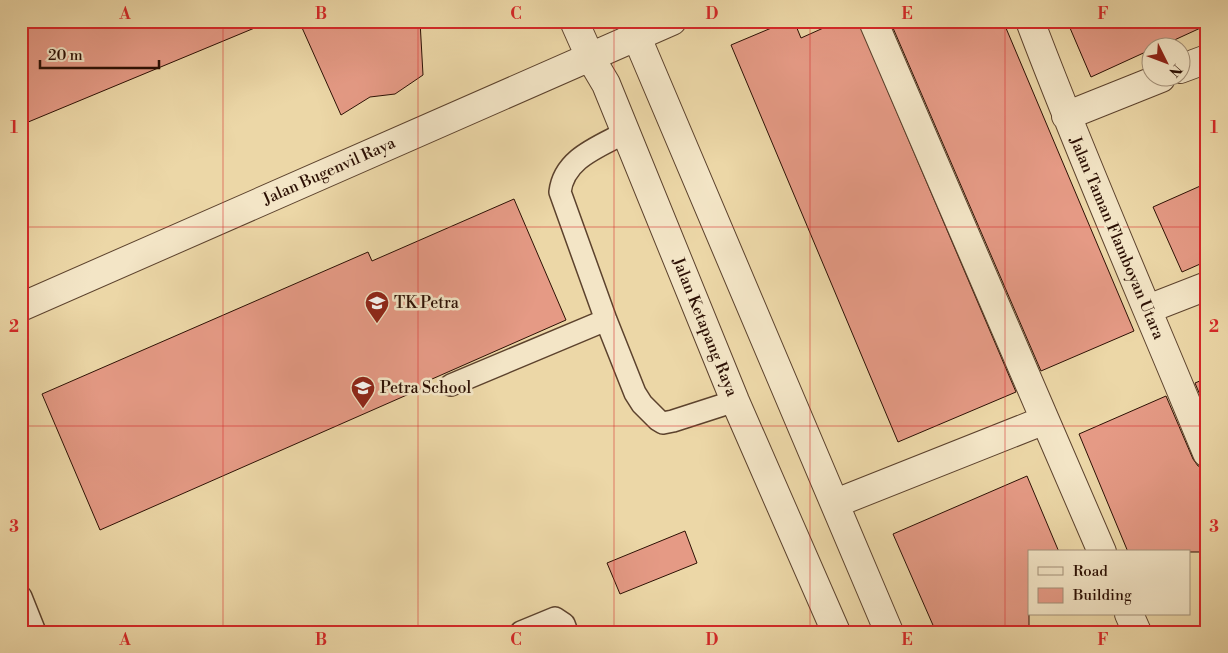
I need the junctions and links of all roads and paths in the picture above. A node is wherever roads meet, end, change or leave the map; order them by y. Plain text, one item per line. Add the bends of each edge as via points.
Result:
1 (574, 21) edge
2 (672, 21) edge
3 (873, 21) edge
4 (1030, 21) edge
5 (633, 28) edge
6 (590, 58) junction
7 (1207, 59) edge
8 (1190, 66) edge
9 (1140, 86) edge
10 (1066, 116) junction
11 (626, 132) junction
12 (1207, 286) edge
13 (21, 307) edge
14 (1148, 309) junction
15 (606, 320) junction
16 (451, 385) dead end
17 (735, 402) junction
18 (1045, 420) junction
19 (1207, 453) edge
20 (836, 503) junction
21 (1101, 550) edge
22 (21, 597) edge
23 (1130, 616) edge
24 (35, 632) edge
25 (521, 632) edge
26 (567, 632) edge
27 (836, 632) edge
28 (889, 632) edge
29 (1137, 632) edge

1 - 6 street, Jalan Ketapang Raya
2 - 5 street, Jalan Bugenvil Raya
3 - 18 street
4 - 10 street, Jalan Taman Flamboyan Utara
5 - 6 street, Jalan Bugenvil Raya
5 - 20 street
6 - 11 street, Jalan Ketapang Raya via 606,84
6 - 13 street, Jalan Bugenvil Raya
7 - 8 street
9 - 10 street
10 - 14 street, Jalan Taman Flamboyan Utara
11 - 15 lane via 576,159 561,181 560,192
11 - 17 street, Jalan Ketapang Raya
12 - 14 street
14 - 19 street, Jalan Taman Flamboyan Utara
15 - 16 lane
15 - 17 lane via 635,393 658,420 664,423 673,421
17 - 27 street, Jalan Ketapang Raya
18 - 20 street
18 - 21 street
20 - 28 street
22 - 24 lane
23 - 29 street
25 - 26 lane via 555,618 564,624

